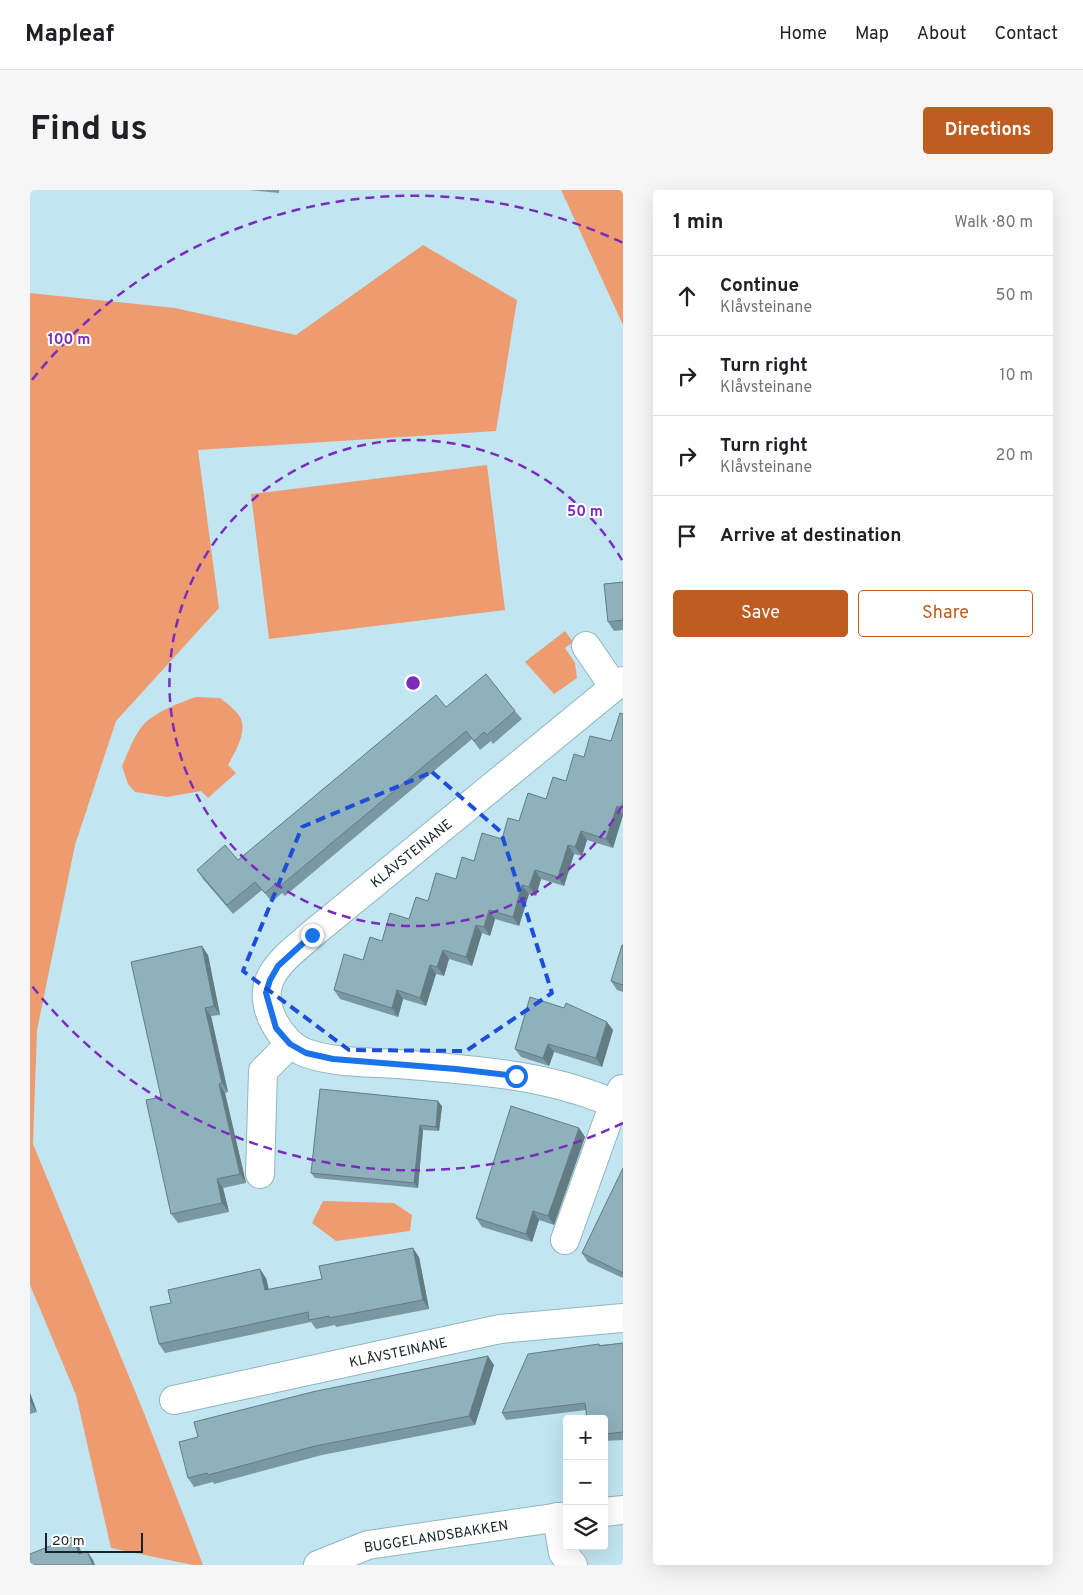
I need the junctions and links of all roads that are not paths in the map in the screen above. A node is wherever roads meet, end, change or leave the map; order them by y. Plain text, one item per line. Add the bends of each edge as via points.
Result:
1 (586, 646) dead end
2 (618, 684) edge
3 (290, 1044) junction
4 (620, 1100) edge
5 (260, 1174) dead end
6 (565, 1240) dead end
7 (623, 1318) edge
8 (174, 1400) dead end
9 (623, 1510) edge
10 (608, 1512) edge
11 (562, 1516) edge
12 (318, 1565) edge
13 (573, 1565) edge

1 - 2 street, KLÅVSTEINANE
2 - 3 street, KLÅVSTEINANE via 278,966 266,993 276,1028
3 - 4 street, KLÅVSTEINANE via 306,1053 333,1059 516,1076
3 - 5 street via 262,1071
4 - 6 street
7 - 8 street, KLÅVSTEINANE via 500,1329
9 - 10 street
11 - 12 street, BUGGELANDSBAKKEN via 368,1545
11 - 13 street, BUGGELANDSBAKKEN via 563,1554

